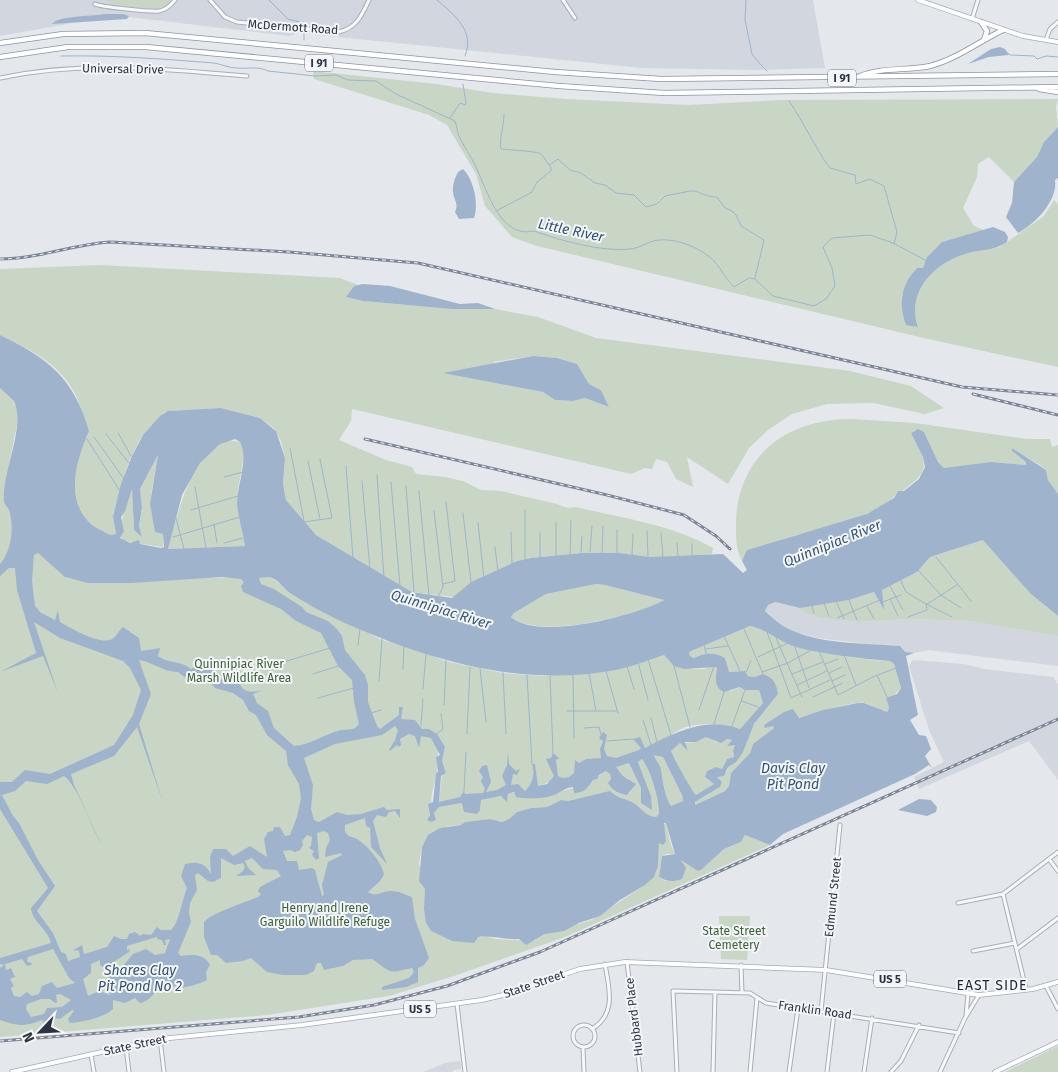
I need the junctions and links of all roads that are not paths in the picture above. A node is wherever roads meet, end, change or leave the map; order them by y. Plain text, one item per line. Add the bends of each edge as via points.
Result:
1 (175, 0) edge
2 (210, 0) edge
3 (369, 0) edge
4 (562, 0) edge
5 (918, 0) edge
6 (978, 0) edge
7 (95, 4) dead end
8 (575, 18) dead end
9 (972, 19) junction
10 (981, 22) junction
11 (1058, 22) edge
12 (1003, 30) junction
13 (983, 41) junction
14 (1046, 41) junction
15 (1058, 42) edge
16 (0, 43) edge
17 (0, 57) edge
18 (1058, 74) edge
19 (246, 76) dead end
20 (857, 77) junction
21 (0, 78) edge
22 (1058, 87) edge
23 (1036, 88) junction
24 (1058, 92) edge
25 (840, 825) dead end
26 (1058, 852) edge
27 (1049, 859) junction
28 (1058, 871) edge
29 (1003, 894) junction
30 (958, 904) dead end
31 (1058, 918) edge
32 (1015, 943) junction
33 (1016, 949) junction
34 (973, 951) dead end
35 (627, 962) junction
36 (605, 963) junction
37 (741, 965) junction
38 (826, 970) junction
39 (1058, 982) edge
40 (1046, 986) junction
41 (1026, 989) junction
42 (715, 992) junction
43 (742, 992) junction
44 (968, 994) junction
45 (979, 995) junction
46 (757, 998) junction
47 (457, 1004) junction
48 (798, 1008) junction
49 (1058, 1009) edge
50 (821, 1011) junction
51 (834, 1013) junction
52 (872, 1018) junction
53 (966, 1018) junction
54 (918, 1025) junction
55 (592, 1029) junction
56 (959, 1033) junction
57 (160, 1040) junction
58 (1058, 1042) edge
59 (126, 1047) junction
60 (583, 1048) junction
61 (91, 1055) junction
62 (19, 1071) edge
63 (12, 1072) edge
64 (94, 1072) edge
65 (129, 1072) edge
66 (164, 1072) edge
67 (465, 1072) edge
68 (584, 1072) edge
69 (640, 1072) edge
70 (677, 1072) edge
71 (713, 1072) edge
72 (750, 1072) edge
73 (789, 1072) edge
74 (827, 1072) edge
75 (864, 1072) edge
76 (891, 1072) edge
77 (940, 1072) edge
78 (995, 1072) edge

1 - 7 street via 156,11 107,8
2 - 3 street, McDermott Road via 225,17 237,22 338,32 356,23
4 - 8 street
5 - 9 main road
6 - 9 street
9 - 10 main road
10 - 12 main road
10 - 13 highway via 987,31
11 - 14 street via 1050,29
12 - 13 highway
12 - 14 main road
13 - 20 highway via 936,64
14 - 15 main road
16 - 20 highway, I 91 via 63,34 134,33 620,77 703,80
17 - 23 highway, I 91 via 79,47 146,47 664,93
18 - 20 highway, I 91
19 - 21 street, Universal Drive via 113,66 52,69
22 - 23 highway, I 91
23 - 24 highway
25 - 38 street, Edmund Street
26 - 27 street
27 - 28 street
27 - 29 street
29 - 30 street
29 - 32 street
31 - 33 street
32 - 33 street
32 - 34 street
33 - 41 street
35 - 36 main road, State Street / US 5
35 - 37 main road, State Street / US 5
35 - 69 street, Hubbard Place
36 - 47 main road, State Street / US 5 via 503,995
36 - 55 street via 610,1006 606,1017
37 - 38 main road, State Street / US 5
37 - 43 street
38 - 44 main road, State Street / US 5
38 - 50 street, Edmund Street
39 - 40 main road, State Street / US 5
40 - 41 main road, State Street / US 5
40 - 49 street
41 - 45 main road, State Street / US 5
42 - 43 street, Franklin Road
42 - 70 street, Franklin Road via 673,991
42 - 71 street
43 - 46 street, Franklin Road
44 - 45 main road, State Street / US 5
44 - 53 street
45 - 53 street
46 - 48 street, Franklin Road via 766,1003
46 - 72 street
47 - 57 main road, State Street / US 5
47 - 67 street
48 - 50 street, Franklin Road
48 - 73 street
50 - 51 street, Franklin Road
51 - 52 street, Franklin Road
51 - 74 street
52 - 54 street, Franklin Road
52 - 75 street
53 - 56 street
54 - 56 street, Franklin Road
54 - 76 street via 901,1061
55 - 60 street via 594,1042
55 - 60 street via 582,1025 574,1031 574,1042
56 - 77 street
57 - 59 main road, State Street / US 5
57 - 66 street
58 - 78 main road
59 - 61 main road, State Street / US 5
59 - 65 street
60 - 68 street
61 - 62 main road, State Street / US 5
61 - 64 street
62 - 63 main road, State Street / US 5

